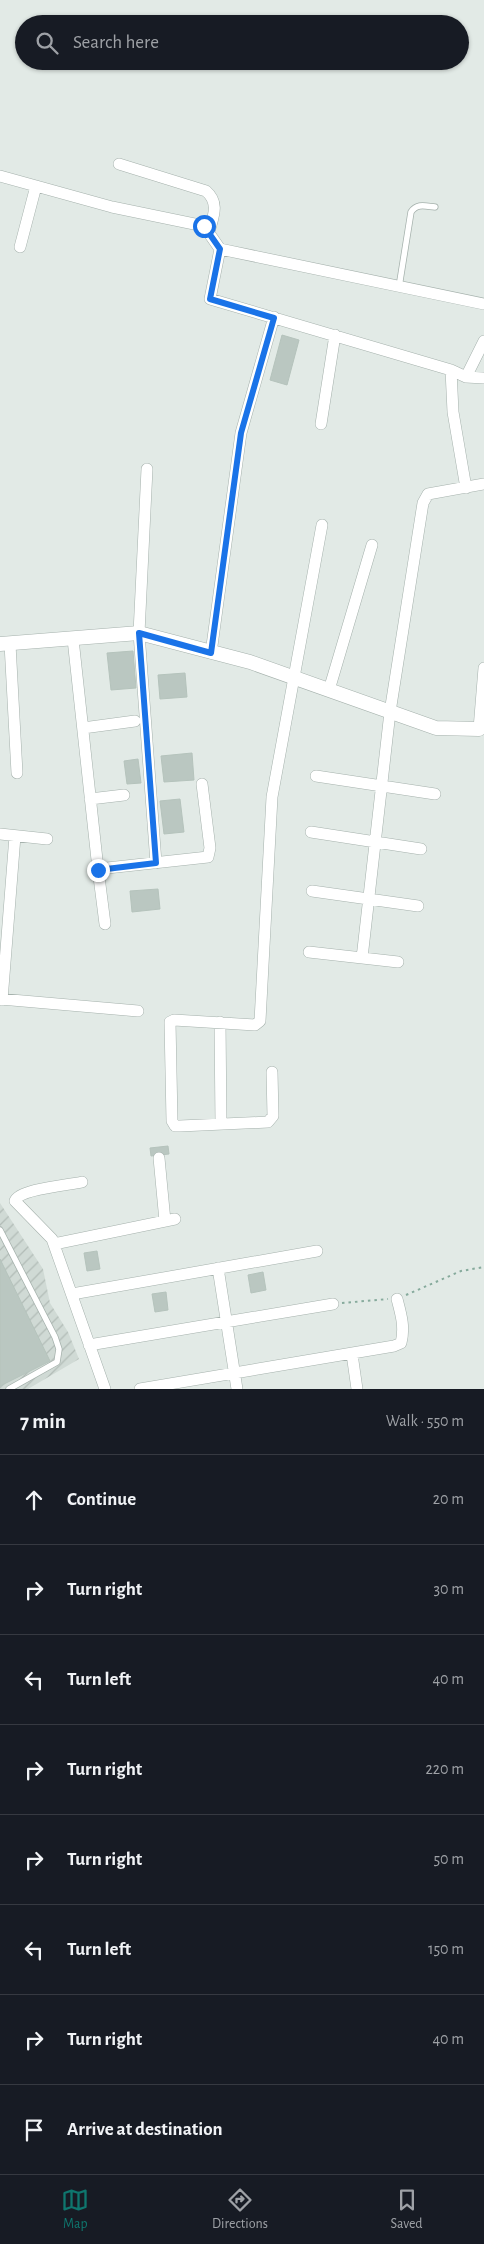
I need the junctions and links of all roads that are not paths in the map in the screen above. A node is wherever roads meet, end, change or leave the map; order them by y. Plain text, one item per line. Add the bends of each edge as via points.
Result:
1 (119, 164) dead end
2 (0, 176) edge
3 (36, 186) junction
4 (435, 207) dead end
5 (209, 232) junction
6 (20, 247) dead end
7 (220, 249) junction
8 (399, 287) junction
9 (484, 304) edge
10 (274, 318) junction
11 (335, 335) junction
12 (484, 341) edge
13 (451, 370) junction
14 (466, 377) junction
15 (484, 378) edge
16 (321, 424) dead end
17 (147, 468) dead end
18 (484, 484) edge
19 (466, 488) junction
20 (322, 525) dead end
21 (372, 545) dead end
22 (139, 633) junction
23 (73, 639) junction
24 (5, 644) edge
25 (211, 653) junction
26 (484, 668) edge
27 (293, 678) junction
28 (329, 690) junction
29 (390, 712) junction
30 (135, 721) dead end
31 (482, 727) edge
32 (83, 728) junction
33 (17, 773) dead end
34 (316, 776) dead end
35 (202, 784) dead end
36 (381, 786) junction
37 (435, 794) dead end
38 (124, 795) dead end
39 (90, 799) junction
40 (311, 832) dead end
41 (0, 834) edge
42 (16, 836) junction
43 (46, 839) dead end
44 (375, 842) junction
45 (421, 849) dead end
46 (156, 863) junction
47 (98, 870) junction
48 (312, 891) dead end
49 (368, 899) junction
50 (418, 906) dead end
51 (105, 924) dead end
52 (309, 952) dead end
53 (362, 958) junction
54 (398, 962) dead end
55 (1, 999) edge
56 (138, 1011) dead end
57 (220, 1022) junction
58 (272, 1072) dead end
59 (221, 1124) junction
60 (158, 1158) dead end
61 (82, 1182) dead end
62 (0, 1230) edge
63 (54, 1244) junction
64 (317, 1251) dead end
65 (218, 1268) junction
66 (72, 1294) junction
67 (397, 1299) road end
68 (333, 1304) road end
69 (227, 1320) junction
70 (89, 1345) junction
71 (352, 1354) junction
72 (235, 1374) junction
73 (8, 1389) edge
74 (104, 1389) edge
75 (140, 1389) edge
76 (237, 1389) edge
77 (357, 1389) edge

1 - 5 street via 206,191 215,204
2 - 3 street
3 - 5 street via 112,207 204,226
3 - 6 street
4 - 8 lane via 421,205 411,212
5 - 7 street
7 - 8 street
7 - 10 street via 210,299
8 - 9 street
10 - 11 street
10 - 25 street via 241,433
11 - 13 street
11 - 16 street
12 - 14 street
13 - 14 street
13 - 19 street via 453,412
14 - 15 street
17 - 22 street
18 - 19 street
19 - 29 street via 428,494 423,503
20 - 27 street
21 - 28 street
22 - 23 street
22 - 25 street
22 - 46 street
23 - 24 street
23 - 32 street
24 - 33 street
25 - 27 street via 250,662
26 - 31 street
27 - 28 street
27 - 57 street via 272,797 260,1021 255,1025
28 - 29 street
29 - 31 street via 436,728
29 - 36 street
30 - 32 street
32 - 39 street
34 - 36 street
35 - 46 street via 210,848 208,856
36 - 37 street
36 - 44 street
38 - 39 street
39 - 47 street
40 - 44 street
41 - 42 street
42 - 43 street
42 - 55 street
44 - 45 street
44 - 49 street
46 - 47 street
47 - 51 street
48 - 49 street
49 - 50 street
49 - 53 street
52 - 53 street
53 - 54 street
55 - 56 street
57 - 59 street
57 - 59 street via 174,1020 170,1022 169,1032 171,1116 174,1124
58 - 59 street via 271,1120
60 - 63 street via 170,1220
61 - 63 street via 29,1192 16,1198 19,1208 45,1229
62 - 73 lane via 59,1349 57,1362
63 - 66 street
64 - 65 street
65 - 66 street
65 - 69 street
66 - 70 street
67 - 71 street via 403,1323 401,1343
68 - 69 street
69 - 70 street
69 - 72 street
70 - 74 street
71 - 72 street
71 - 77 street
72 - 75 street
72 - 76 street

